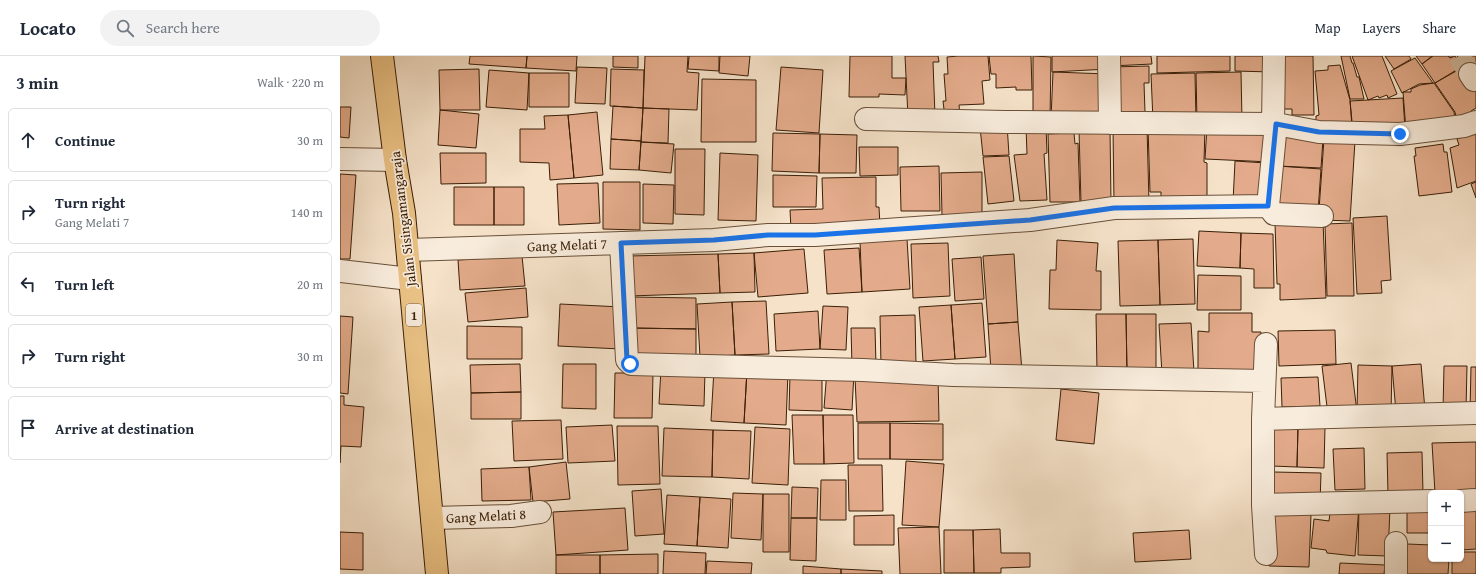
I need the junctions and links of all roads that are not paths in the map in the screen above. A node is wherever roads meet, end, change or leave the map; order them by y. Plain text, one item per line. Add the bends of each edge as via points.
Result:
1 (382, 56) edge
2 (1109, 56) edge
3 (1274, 56) edge
4 (866, 119) dead end
5 (1476, 122) edge
6 (1110, 123) junction
7 (1275, 124) junction
8 (340, 158) edge
9 (396, 160) junction
10 (1268, 206) junction
11 (1322, 216) dead end
12 (621, 243) junction
13 (408, 250) junction
14 (340, 271) edge
15 (410, 279) junction
16 (1266, 344) dead end
17 (1264, 381) junction
18 (1476, 413) edge
19 (1263, 419) junction
20 (1428, 501) edge
21 (1263, 506) junction
22 (540, 512) dead end
23 (432, 518) junction
24 (1396, 543) dead end
25 (1266, 554) dead end
26 (438, 574) edge
27 (1396, 574) edge

1 - 9 highway, Jalan Sisingamangaraja / 1
2 - 6 street
3 - 7 street
4 - 6 street
5 - 7 street via 1464,126 1400,134 1319,132
6 - 7 street
7 - 10 street
8 - 9 street
9 - 13 highway, Jalan Sisingamangaraja / 1
10 - 11 street, Gang Melati 7 via 1274,214
10 - 12 street, Gang Melati 7 via 1114,208 1030,220 839,234
12 - 13 street, Gang Melati 7
12 - 17 street via 627,360 630,364 953,375
13 - 15 highway, Jalan Sisingamangaraja / 1
14 - 15 street
15 - 23 highway, Jalan Sisingamangaraja / 1
16 - 17 street
17 - 19 street
18 - 19 street
19 - 21 street
20 - 21 street
21 - 25 street
22 - 23 street, Gang Melati 8 via 511,516
23 - 26 highway, Jalan Sisingamangaraja / 1
24 - 27 street

